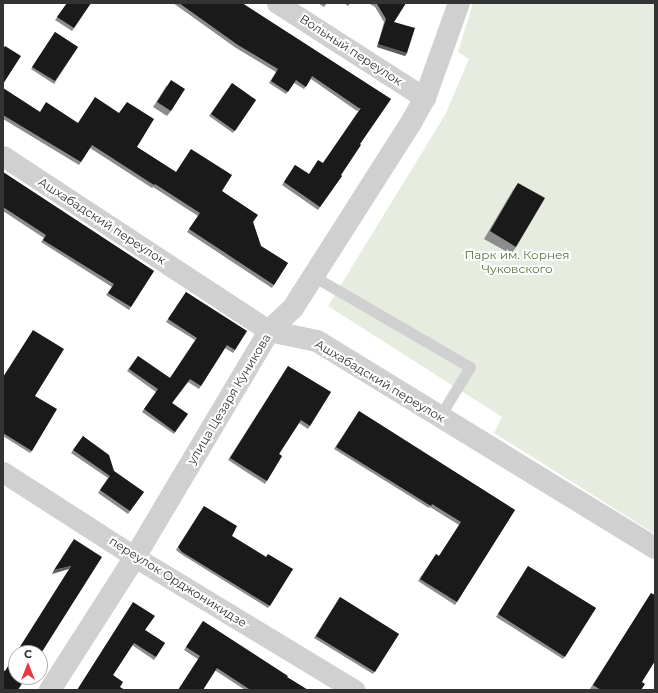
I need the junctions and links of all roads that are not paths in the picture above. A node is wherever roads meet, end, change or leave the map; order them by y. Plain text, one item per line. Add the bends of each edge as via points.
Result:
1 (277, 3) edge
2 (459, 3) edge
3 (425, 98) junction
4 (3, 156) edge
5 (313, 276) junction
6 (269, 331) junction
7 (440, 416) junction
8 (3, 472) edge
9 (655, 548) edge
10 (135, 557) junction
11 (50, 690) edge
12 (355, 690) edge

1 - 3 street, Вольный переулок
2 - 3 street, улица Цезаря Куникова
3 - 5 street, улица Цезаря Куникова
4 - 6 street, Ашхабадский переулок
5 - 6 street, улица Цезаря Куникова via 293,308
5 - 7 lane via 470,367
6 - 7 street, Ашхабадский переулок via 317,341
6 - 10 street, улица Цезаря Куникова
7 - 9 street, Ашхабадский переулок
8 - 10 street, переулок Орджоникидзе
10 - 11 street, улица Цезаря Куникова
10 - 12 street, переулок Орджоникидзе

